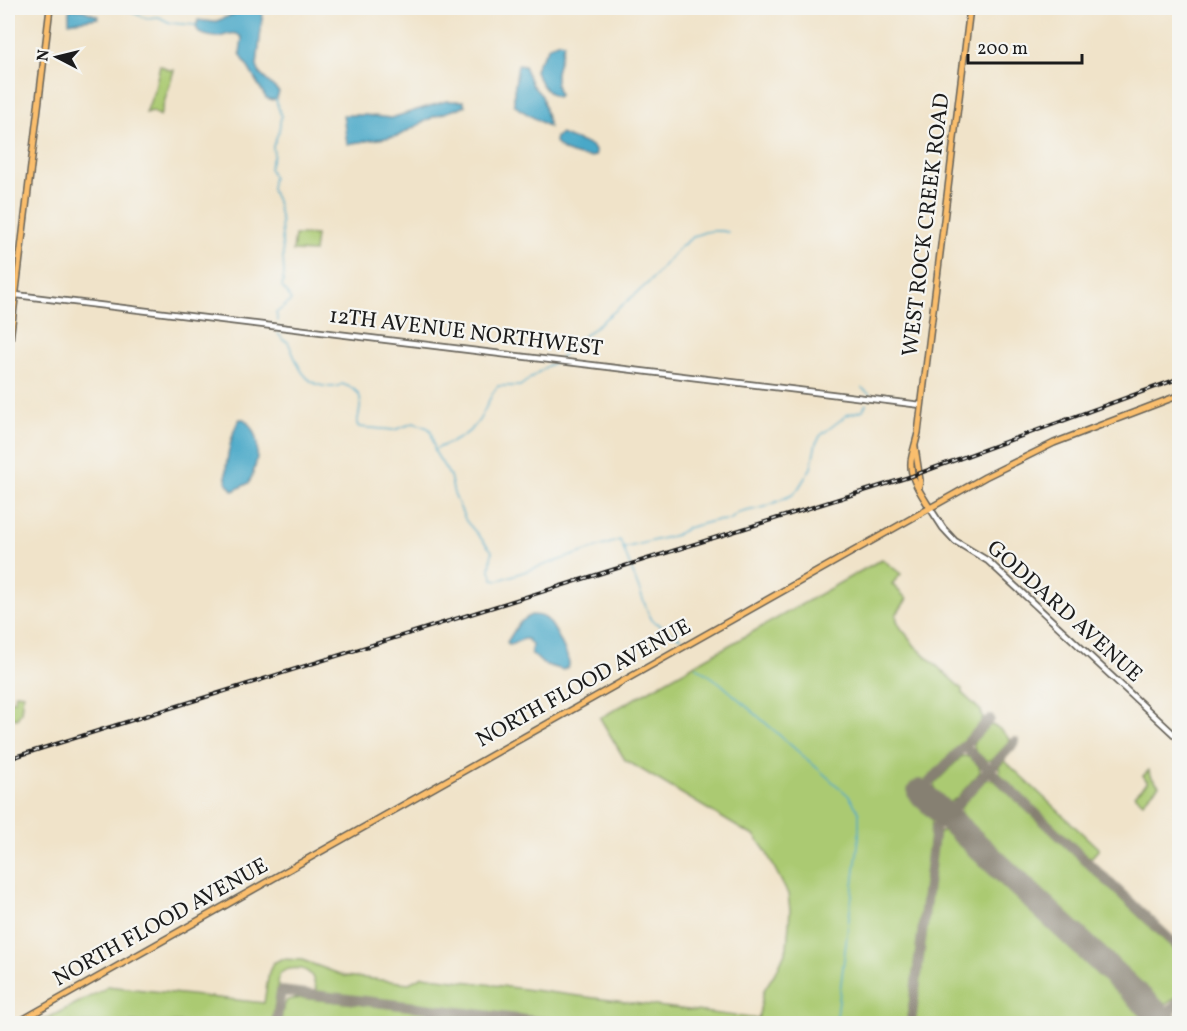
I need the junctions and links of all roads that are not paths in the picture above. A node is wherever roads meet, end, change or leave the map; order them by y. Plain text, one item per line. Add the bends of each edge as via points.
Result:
1 (970, 8) edge
2 (50, 10) edge
3 (8, 294) edge
4 (16, 295) junction
5 (8, 357) edge
6 (1179, 395) edge
7 (921, 405) junction
8 (930, 508) junction
9 (1179, 740) edge
10 (15, 1023) edge

1 - 7 main road, WEST ROCK CREEK ROAD
2 - 4 main road
3 - 4 street, 12TH AVENUE NORTHWEST
4 - 5 main road
4 - 7 street, 12TH AVENUE NORTHWEST
6 - 8 main road, NORTH FLOOD AVENUE via 1054,443
7 - 8 main road, WEST ROCK CREEK ROAD via 911,470
8 - 9 street, GODDARD AVENUE via 955,541 988,561
8 - 10 main road, NORTH FLOOD AVENUE

